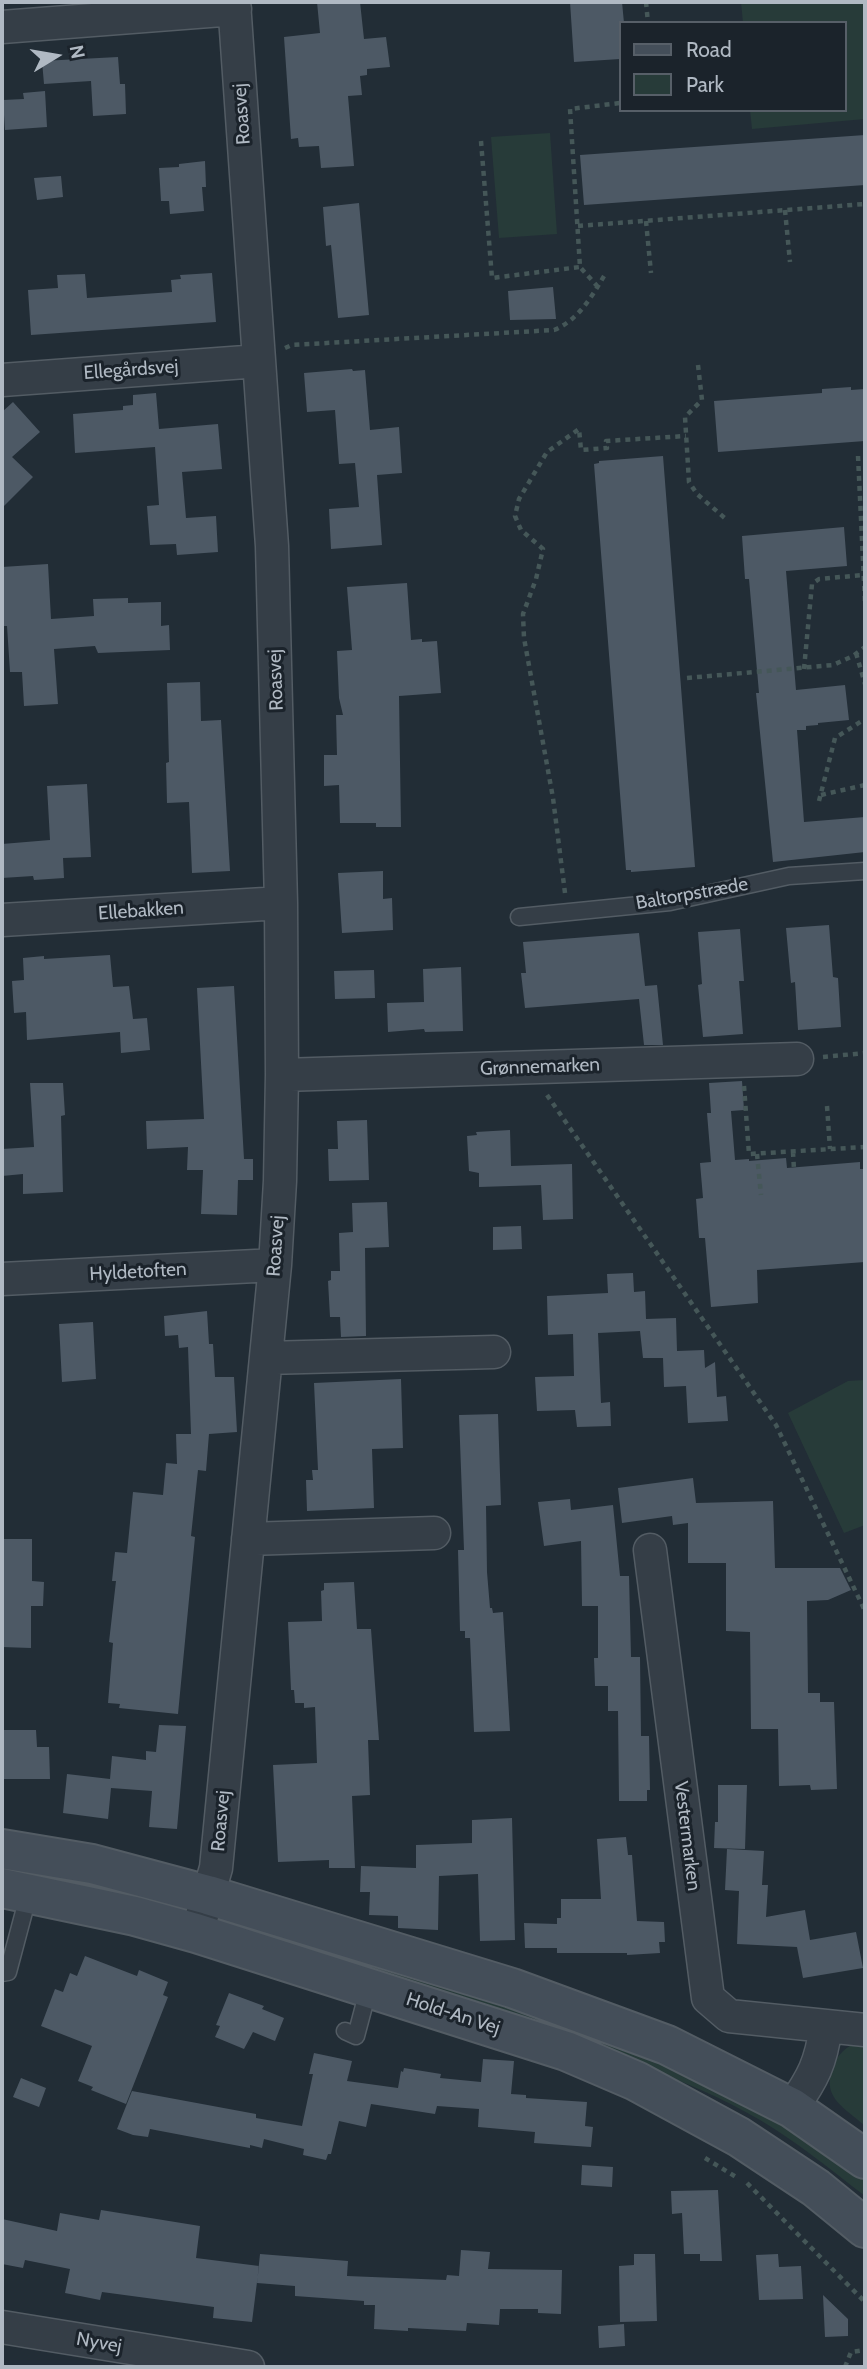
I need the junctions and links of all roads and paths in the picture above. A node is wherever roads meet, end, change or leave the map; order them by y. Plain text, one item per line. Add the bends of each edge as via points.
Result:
1 (646, 2) edge
2 (234, 5) edge
3 (648, 21) edge
4 (2, 27) edge
5 (618, 103) edge
6 (481, 141) dead end
7 (865, 204) edge
8 (785, 210) junction
9 (646, 221) junction
10 (578, 226) junction
11 (790, 262) dead end
12 (580, 267) junction
13 (651, 272) dead end
14 (604, 276) dead end
15 (598, 287) junction
16 (259, 361) junction
17 (698, 365) dead end
18 (2, 380) edge
19 (686, 436) junction
20 (858, 456) dead end
21 (727, 520) dead end
22 (863, 575) junction
23 (865, 603) edge
24 (865, 647) edge
25 (856, 653) junction
26 (804, 669) junction
27 (687, 678) dead end
28 (865, 684) edge
29 (865, 719) edge
30 (865, 785) edge
31 (865, 871) edge
32 (281, 903) junction
33 (568, 911) junction
34 (519, 917) dead end
35 (2, 920) edge
36 (865, 1053) edge
37 (797, 1059) joint
38 (742, 1060) junction
39 (529, 1068) junction
40 (282, 1075) junction
41 (827, 1106) dead end
42 (865, 1147) edge
43 (830, 1149) junction
44 (793, 1152) junction
45 (757, 1154) junction
46 (794, 1170) dead end
47 (761, 1195) dead end
48 (275, 1265) junction
49 (2, 1279) edge
50 (494, 1352) dead end
51 (266, 1358) junction
52 (434, 1533) dead end
53 (248, 1539) junction
54 (650, 1550) dead end
55 (865, 1611) edge
56 (2, 1849) edge
57 (16, 1891) edge
58 (208, 1895) junction
59 (197, 1933) junction
60 (2, 1973) edge
61 (369, 1987) junction
62 (826, 2026) junction
63 (865, 2030) edge
64 (345, 2031) dead end
65 (792, 2108) junction
66 (694, 2151) dead end
67 (865, 2159) edge
68 (865, 2228) edge
69 (865, 2302) edge
70 (2, 2327) edge
71 (865, 2350) edge
72 (240, 2367) edge
73 (845, 2367) edge

1 - 3 path
2 - 4 street
2 - 16 street, Roasvej
5 - 10 path via 570,109
6 - 12 path via 492,278
7 - 8 path
8 - 9 path
8 - 11 path
9 - 10 path
9 - 13 path
10 - 12 path
12 - 15 path
14 - 15 path
15 - 16 path via 568,324 554,330 292,345
16 - 18 street, Ellegårdsvej
16 - 32 street, Roasvej via 272,546
17 - 19 path via 702,400 685,417
19 - 21 path via 689,482
19 - 33 path via 606,441 607,448 581,450 579,429 547,452 527,482 515,516 521,530 543,549 523,614 524,638
20 - 22 path
22 - 23 path
22 - 26 path via 819,579 812,584
24 - 25 path
25 - 26 path via 833,664
25 - 28 path
26 - 27 path
29 - 30 path via 835,738 820,798
31 - 33 lane, Baltorpstræde via 789,876 670,902
32 - 35 street, Ellebakken
32 - 40 street, Roasvej
33 - 34 lane, Baltorpstræde
36 - 37 path
37 - 38 street, Grønnemarken
38 - 39 street, Grønnemarken
38 - 45 path via 749,1154
39 - 40 street, Grønnemarken
39 - 55 path via 776,1425
40 - 48 street, Roasvej
41 - 43 path
42 - 43 path
43 - 44 path
44 - 45 path
44 - 46 path
45 - 47 path
48 - 49 street, Hyldetoften
48 - 51 street, Roasvej
50 - 51 street
51 - 53 street, Roasvej
52 - 53 street
53 - 58 street, Roasvej via 216,1868
54 - 62 street, Vestermarken via 708,1998 729,2016
56 - 58 street via 92,1864
57 - 59 street, Hold-An Vej
57 - 60 lane via 8,1972
58 - 59 street, Roasvej
58 - 65 street via 512,1988 667,2045
59 - 61 street, Hold-An Vej
61 - 64 lane via 356,2036
61 - 68 street, Hold-An Vej via 566,2051 636,2081 749,2143
62 - 63 street, Vestermarken
62 - 65 street via 811,2082
65 - 67 street
66 - 69 path via 748,2184
70 - 72 street, Nyvej
71 - 73 path via 851,2352

